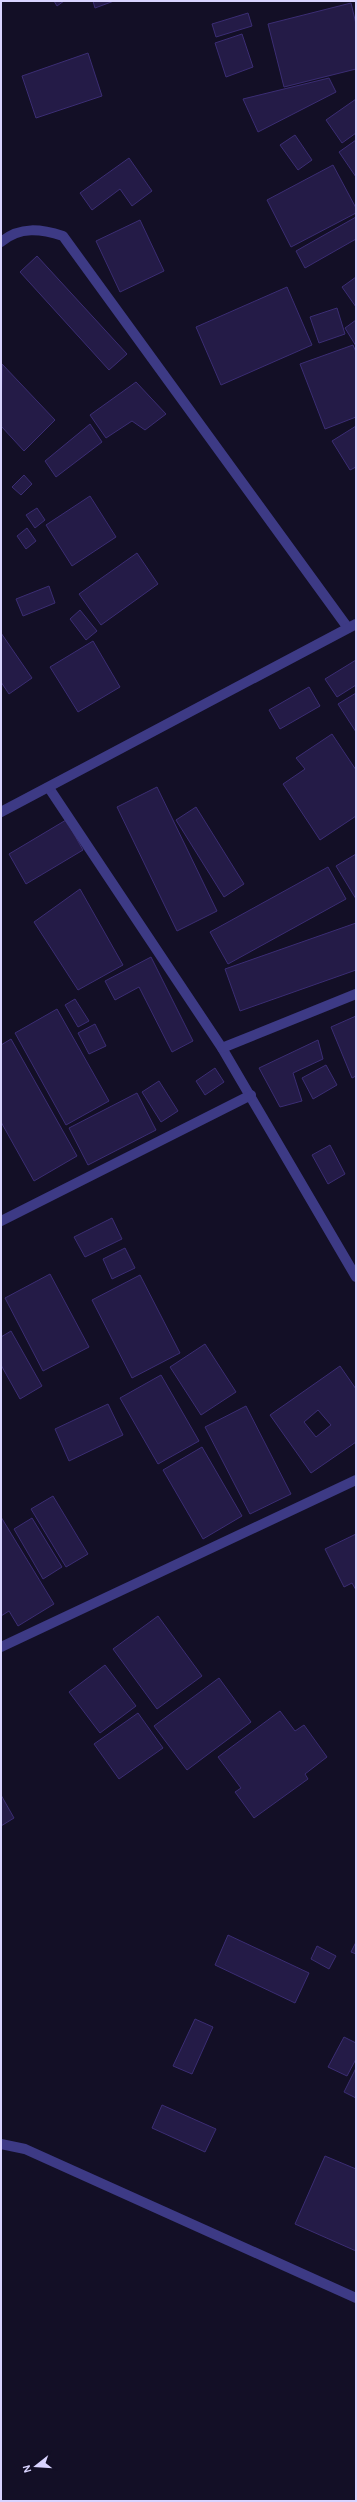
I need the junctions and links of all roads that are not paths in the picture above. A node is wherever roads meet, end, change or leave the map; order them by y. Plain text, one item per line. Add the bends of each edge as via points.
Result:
1 (1, 242) edge
2 (352, 626) edge
3 (49, 788) junction
4 (1, 812) edge
5 (356, 994) edge
6 (222, 1048) junction
7 (251, 1095) junction
8 (1, 1221) edge
9 (356, 1277) edge
10 (356, 1480) edge
11 (1, 1647) edge
12 (1, 2144) edge
13 (356, 2298) edge

1 - 2 street via 10,235 41,229 63,236
2 - 3 street
3 - 4 street
3 - 6 street
5 - 6 street
6 - 7 street
7 - 8 street
7 - 9 street
10 - 11 street
12 - 13 street via 25,2149

